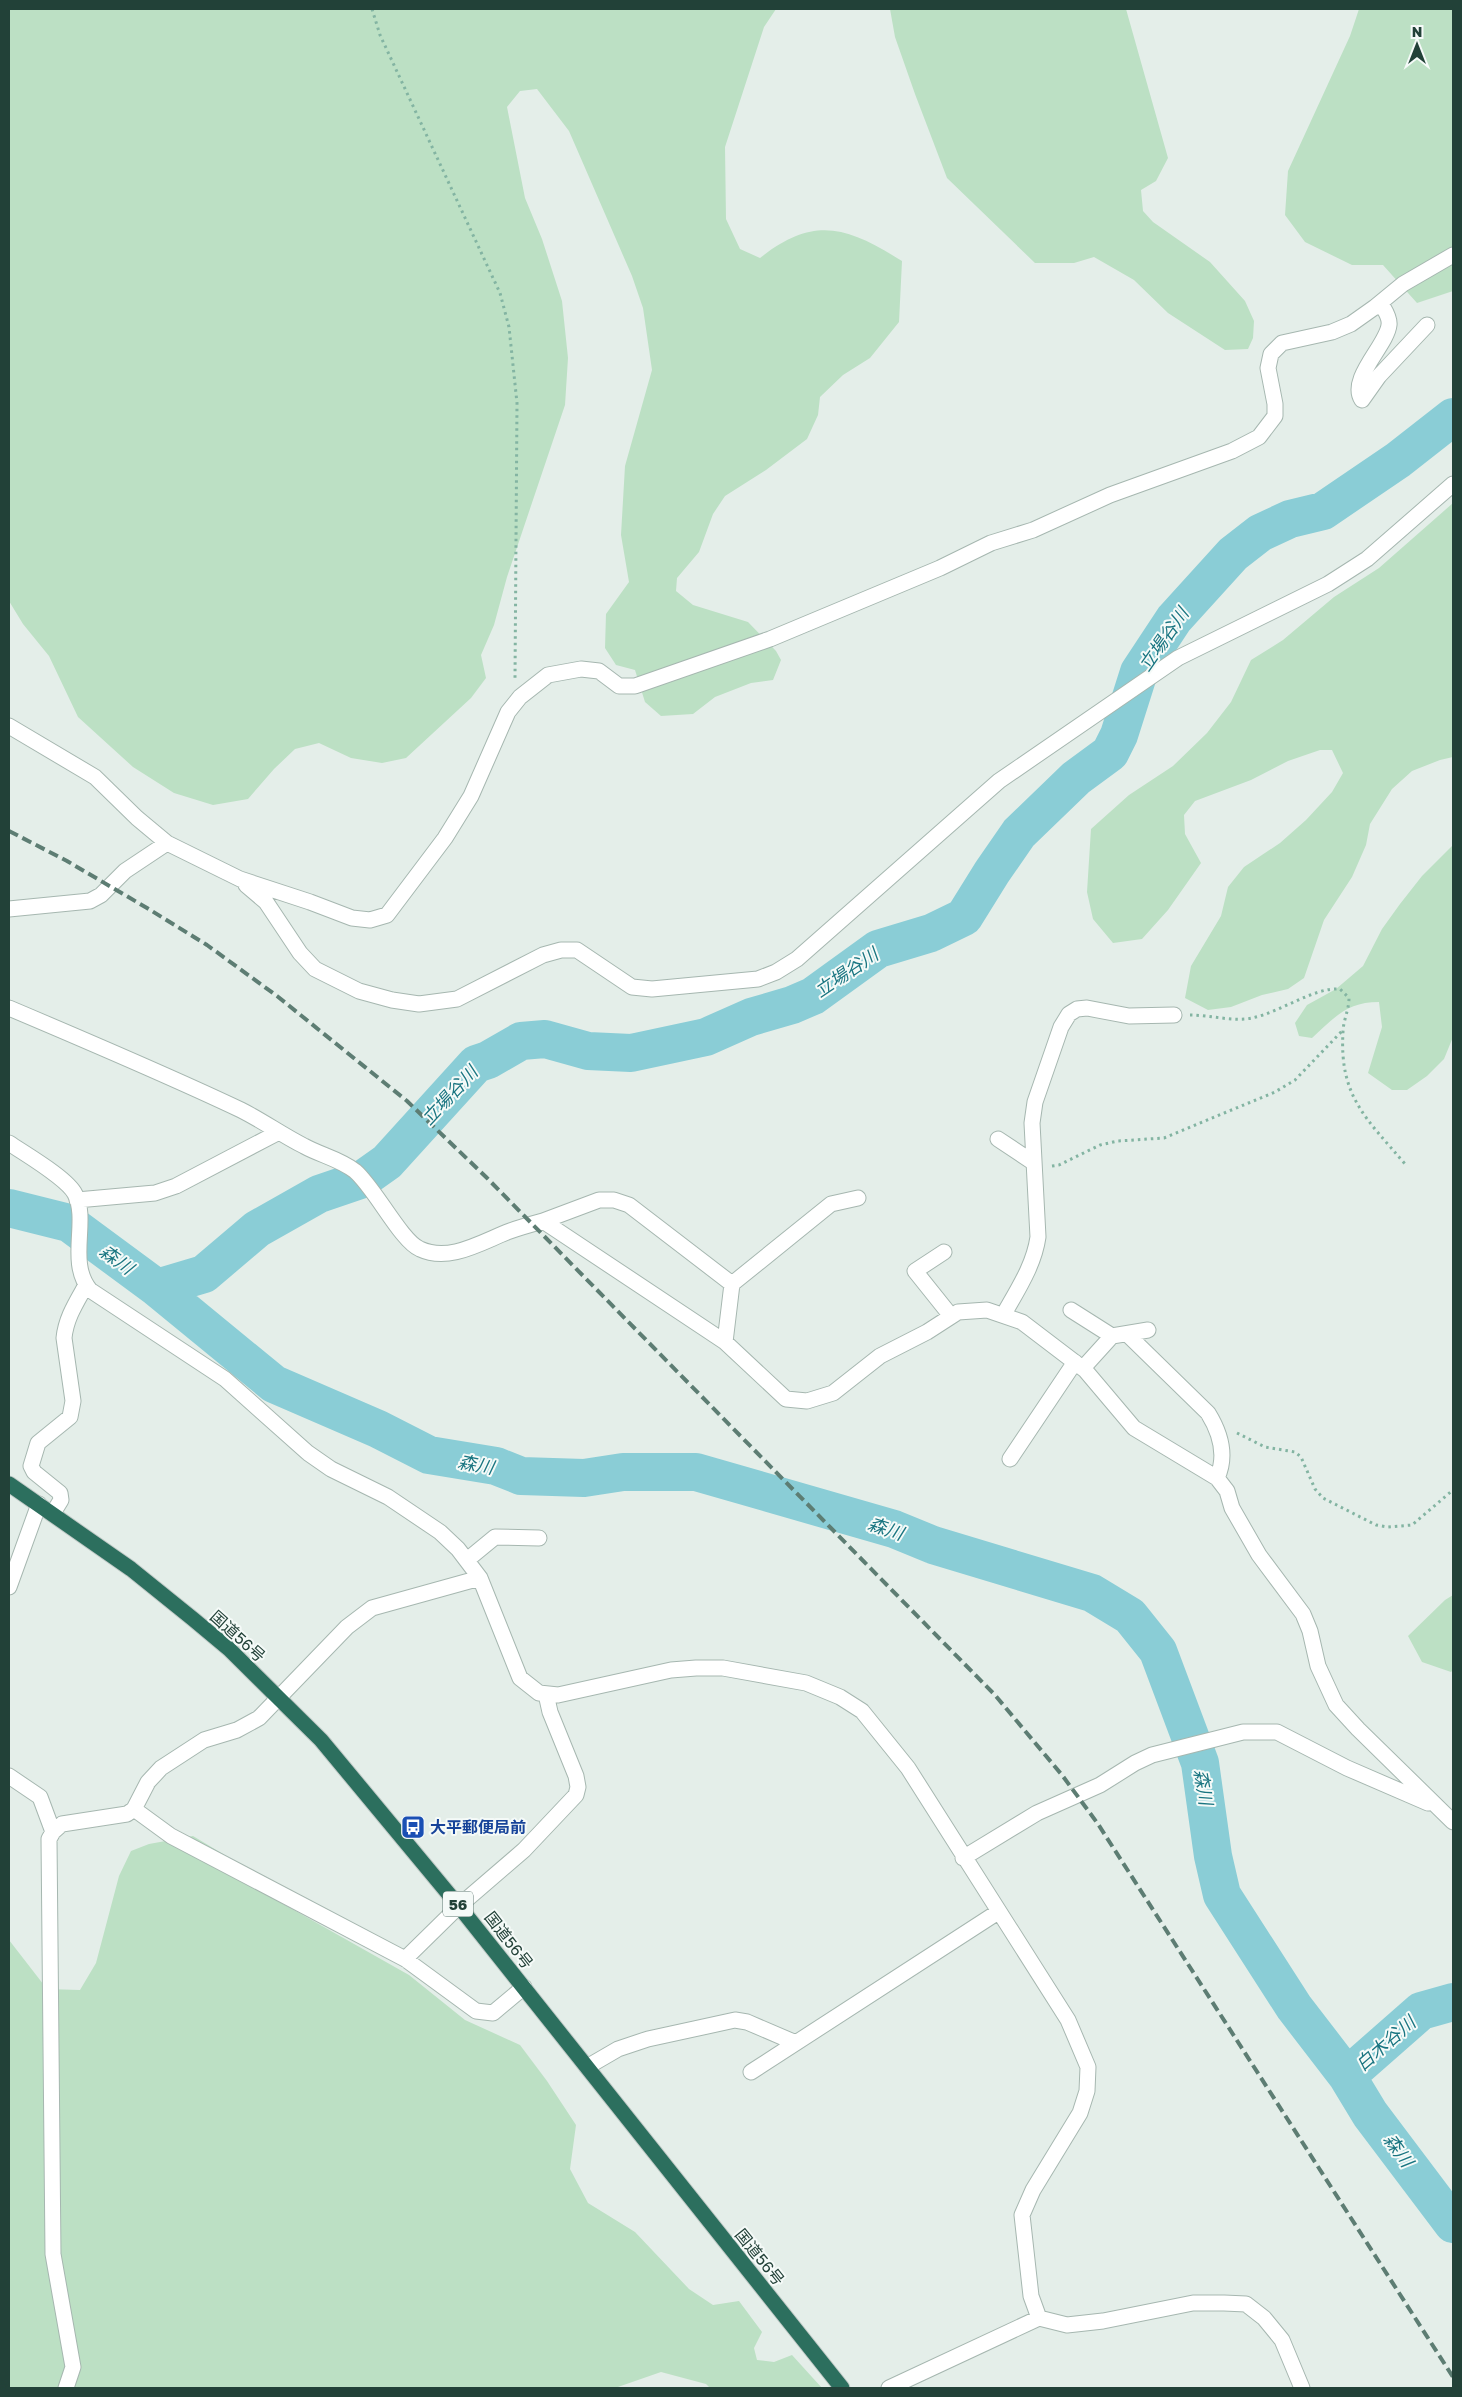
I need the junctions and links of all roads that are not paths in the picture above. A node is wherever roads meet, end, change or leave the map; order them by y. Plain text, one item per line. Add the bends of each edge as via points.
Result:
1 (1453, 255) edge
2 (1374, 307) junction
3 (1427, 325) dead end
4 (1453, 484) edge
5 (9, 726) edge
6 (167, 843) junction
7 (240, 879) junction
8 (9, 909) edge
9 (9, 1008) edge
10 (1174, 1016) road end
11 (279, 1132) junction
12 (998, 1139) dead end
13 (9, 1143) edge
14 (1034, 1164) junction
15 (858, 1198) dead end
16 (77, 1200) junction
17 (543, 1221) junction
18 (944, 1252) dead end
19 (732, 1284) junction
20 (86, 1285) junction
21 (1071, 1310) dead end
22 (1004, 1314) junction
23 (951, 1316) junction
24 (1148, 1330) dead end
25 (1127, 1334) junction
26 (1112, 1336) junction
27 (725, 1342) junction
28 (1079, 1365) junction
29 (1010, 1459) dead end
30 (1217, 1478) junction
31 (9, 1484) edge
32 (39, 1504) junction
33 (53, 1513) junction
34 (539, 1538) dead end
35 (467, 1560) junction
36 (480, 1578) junction
37 (9, 1587) edge
38 (546, 1694) junction
39 (280, 1698) junction
40 (9, 1776) edge
41 (1438, 1808) junction
42 (134, 1809) junction
43 (1453, 1815) edge
44 (1453, 1822) edge
45 (53, 1832) junction
46 (963, 1858) junction
47 (459, 1906) junction
48 (998, 1912) junction
49 (405, 1959) junction
50 (524, 1987) junction
51 (796, 2043) junction
52 (587, 2067) junction
53 (751, 2072) dead end
54 (1039, 2318) junction
55 (66, 2388) edge
56 (842, 2388) edge
57 (889, 2388) edge
58 (1302, 2388) edge

1 - 2 street via 1403,284
2 - 3 street via 1383,307 1389,325 1366,366 1360,387 1362,400 1379,376
2 - 7 street via 1351,324 1332,332 1282,343 1271,354 1268,368 1275,416 1259,437 1232,451 1110,495 1040,527 991,543 940,568 770,639 635,686 619,686 599,672 581,669 548,675 520,696 508,712 461,813 387,915 370,920 352,918
4 - 7 street via 1367,559 1328,584 1178,658 999,781 797,959 758,979 652,989 632,987 577,950 561,950 543,955 457,999 419,1004 392,1000 359,991 315,969 300,953 266,902
5 - 6 street via 95,777
6 - 7 street
6 - 8 street via 125,871 101,895 90,901
9 - 11 street via 235,1107
10 - 14 street via 1129,1016 1087,1008 1069,1014 1035,1102 1032,1123
11 - 16 street via 176,1186 155,1193
11 - 17 street via 355,1171 419,1249 455,1252
12 - 14 street
13 - 16 street via 62,1180
14 - 22 street via 1036,1249
15 - 19 street via 831,1204
16 - 20 street via 80,1269
17 - 19 street via 599,1200 630,1205
17 - 27 street
18 - 23 street via 915,1271
19 - 27 street
20 - 33 street via 66,1320 65,1328 73,1401 70,1417 38,1443 32,1460 34,1472 60,1493 61,1500
20 - 35 street via 225,1379 308,1453 426,1522 458,1548
21 - 26 street
22 - 23 street via 970,1309
22 - 28 street via 1022,1322
23 - 27 street via 880,1356 833,1393 807,1401 786,1399
24 - 25 street
25 - 26 street
25 - 30 street via 1208,1413 1217,1427 1223,1465
26 - 28 street
28 - 29 street
28 - 30 street via 1134,1428
30 - 41 street via 1227,1491 1232,1508 1259,1555 1303,1614 1318,1666 1336,1704
31 - 32 highway, 国道56号 / 56
32 - 33 highway, 国道56号 / 56
32 - 37 street
33 - 39 highway, 国道56号 / 56 via 193,1618
34 - 35 street via 495,1537
35 - 36 street
36 - 38 street via 520,1678 539,1693
36 - 39 street via 372,1608 347,1627
38 - 46 street via 558,1695 671,1670 696,1668 723,1668 806,1683 840,1697 862,1712 908,1768
38 - 47 street via 576,1776 576,1795 524,1850
39 - 42 street via 258,1718 237,1730 204,1740 161,1768 148,1782
39 - 47 highway, 国道56号 / 56 via 320,1740
40 - 45 street via 40,1797
41 - 43 street
41 - 44 street
41 - 46 street via 1277,1732 1243,1732 1152,1755 1134,1763 1100,1785 1037,1814
42 - 45 street via 127,1814 62,1824
42 - 49 street via 171,1836
45 - 55 street via 49,1839 53,2254 73,2368
46 - 48 street
47 - 49 street
47 - 50 highway, 国道56号 / 56
48 - 51 street
48 - 54 street via 1068,2020 1088,2067 1087,2091 1080,2113 1033,2190 1022,2215 1031,2296
49 - 50 street via 476,2010 493,2013
50 - 52 highway, 国道56号 / 56
51 - 52 street via 735,2020 648,2039 618,2049
51 - 53 street
52 - 56 highway, 国道56号 / 56
54 - 57 street
54 - 58 street via 1067,2325 1103,2322 1193,2303 1246,2304 1264,2318 1282,2340

